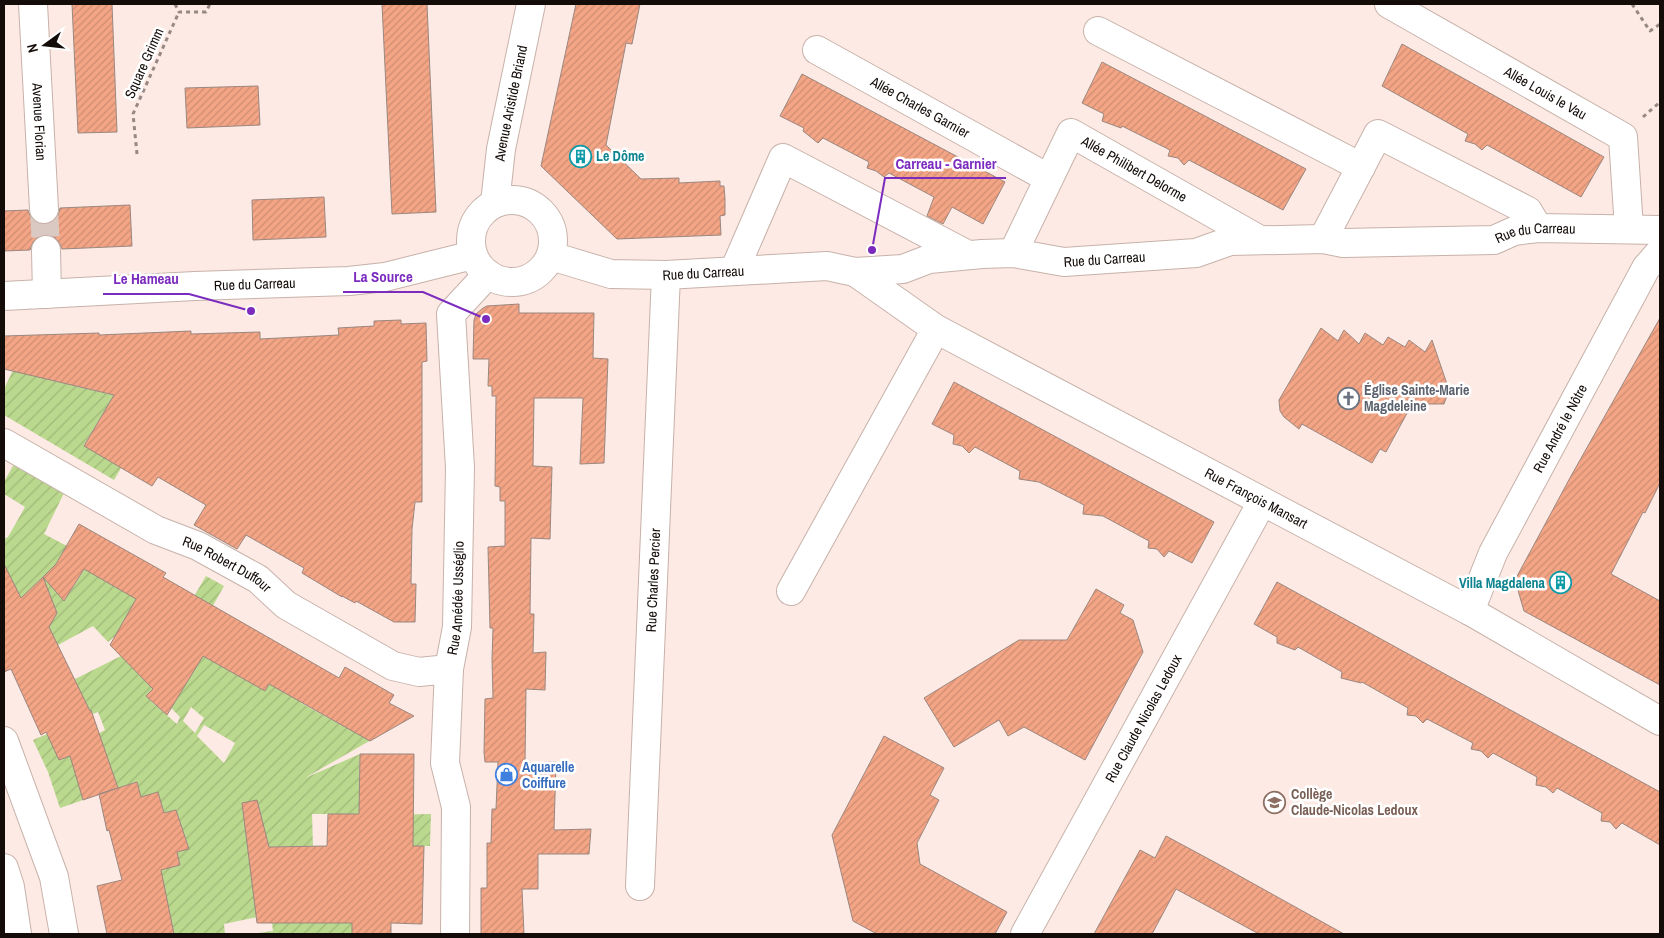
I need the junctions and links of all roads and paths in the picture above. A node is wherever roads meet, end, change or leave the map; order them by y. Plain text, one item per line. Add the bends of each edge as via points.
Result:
1 (33, 4) edge
2 (175, 4) edge
3 (210, 4) edge
4 (531, 4) edge
5 (1388, 4) edge
6 (1632, 4) edge
7 (179, 12) junction
8 (1660, 24) edge
9 (1098, 31) dead end
10 (818, 50) dead end
11 (137, 154) dead end
12 (1361, 167) junction
13 (1048, 178) junction
14 (494, 203) junction
15 (44, 209) tunnel mouth
16 (1538, 228) junction
17 (1629, 229) junction
18 (1660, 230) edge
19 (1323, 239) junction
20 (1262, 241) junction
21 (46, 250) tunnel mouth
22 (1660, 252) edge
23 (1013, 253) junction
24 (966, 254) junction
25 (551, 256) junction
26 (480, 265) junction
27 (734, 270) junction
28 (855, 272) junction
29 (666, 275) junction
30 (47, 294) junction
31 (4, 296) edge
32 (936, 329) junction
33 (4, 442) edge
34 (1262, 502) junction
35 (791, 591) dead end
36 (1470, 610) junction
37 (449, 669) junction
38 (1660, 721) edge
39 (4, 741) edge
40 (6, 883) edge
41 (640, 886) dead end
42 (17, 934) edge
43 (64, 934) edge
44 (455, 934) edge
45 (1024, 934) edge

1 - 15 street, Avenue Florian
2 - 7 path
3 - 7 path via 206,12
4 - 14 street, Avenue Aristide Briand via 501,149
5 - 17 street, Allée Louis le Vau via 1623,137
6 - 8 path via 1650,31
7 - 11 path, Square Grimm via 133,114
9 - 12 street
10 - 13 street, Allée Charles Garnier
12 - 16 street via 1378,134 1528,211
12 - 19 street
13 - 20 street, Allée Philibert Delorme via 1070,133
13 - 23 street, Allée Philibert Delorme
14 - 25 street via 518,200 540,211 552,231
14 - 26 street via 476,220 472,231 470,243
16 - 17 street, Rue du Carreau
16 - 19 street, Rue du Carreau via 1514,231 1494,240 1343,243
17 - 18 street, Rue du Carreau
19 - 20 street, Rue du Carreau
20 - 23 street, Rue du Carreau via 1230,241 1196,254 1064,262
21 - 30 street
22 - 36 street, Rue André le Nôtre via 1646,268 1493,553
23 - 24 street, Rue du Carreau
24 - 27 street via 783,158
24 - 28 street, Rue du Carreau via 929,259 903,270
25 - 26 street via 535,276 511,283 499,280
25 - 29 street, Rue du Carreau via 611,274
26 - 30 street, Rue du Carreau via 349,281
26 - 37 street, Rue Amédée Usséglio via 451,314 460,468 457,627
27 - 28 street, Rue du Carreau via 827,266
27 - 29 street, Rue du Carreau
28 - 32 street, Rue François Mansart
29 - 41 street, Rue Charles Percier
30 - 31 street, Rue du Carreau
32 - 34 street, Rue François Mansart
32 - 35 street
33 - 37 street, Rue Robert Duffour via 156,530 198,546 258,579 286,604 393,666 419,672
34 - 36 street, Rue François Mansart
34 - 45 street, Rue Claude Nicolas Ledoux
36 - 38 street, Rue François Mansart
37 - 44 street, Rue Amédée Usséglio via 445,763 456,807
39 - 43 street via 54,877
40 - 42 street

